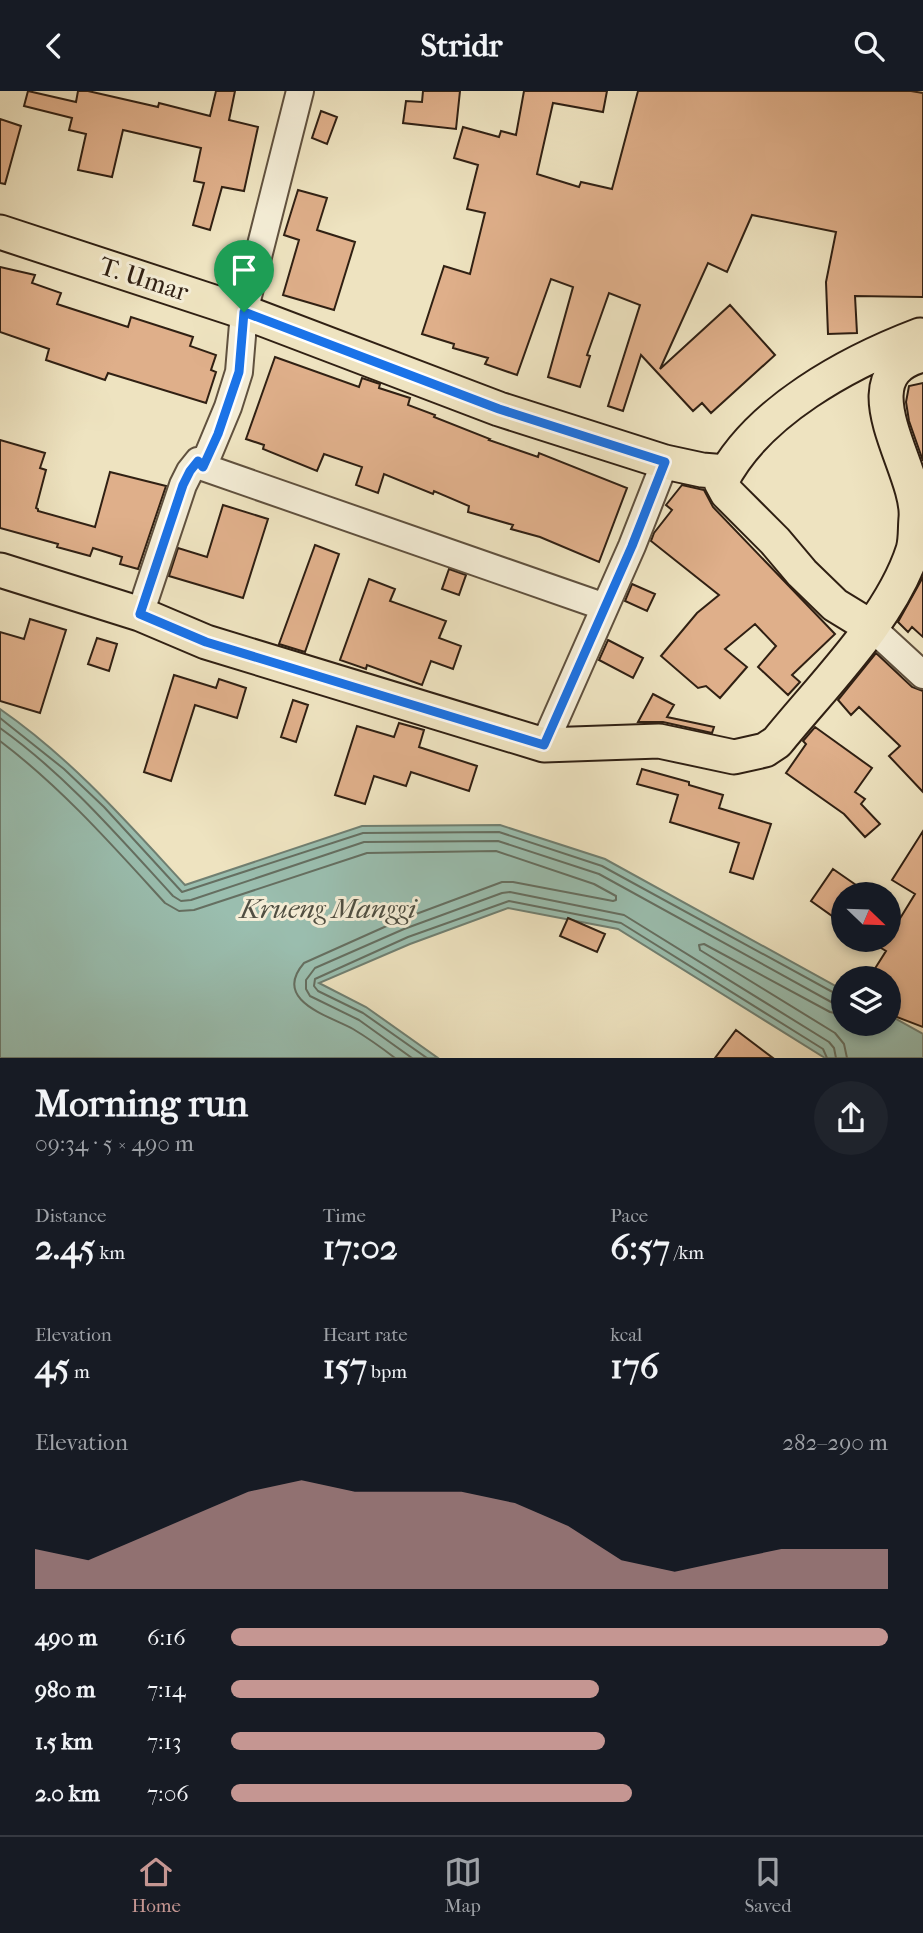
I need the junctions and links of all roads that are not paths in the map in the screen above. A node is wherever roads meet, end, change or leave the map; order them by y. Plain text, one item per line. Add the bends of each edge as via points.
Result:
1 (300, 91) edge
2 (0, 232) edge
3 (244, 312) junction
4 (923, 334) edge
5 (923, 355) edge
6 (665, 462) junction
7 (203, 467) junction
8 (726, 472) junction
9 (917, 477) edge
10 (0, 570) edge
11 (605, 607) junction
12 (140, 614) junction
13 (871, 627) junction
14 (923, 675) edge
15 (544, 745) junction

1 - 3 street
2 - 3 main road, T. Umar
3 - 6 main road, T. Umar via 499,409
3 - 7 street via 239,372
4 - 8 main road via 820,384 756,434
5 - 9 main road via 901,364 890,377 886,393 889,419
6 - 8 main road, T. Umar
6 - 11 street
7 - 11 street
7 - 12 street via 198,461 183,485
8 - 13 main road via 721,482 727,493 835,605
9 - 13 main road via 913,548 891,597
10 - 12 main road
11 - 15 street
12 - 15 main road via 206,642
13 - 14 street
13 - 15 main road via 777,742 765,750 734,757 659,741

